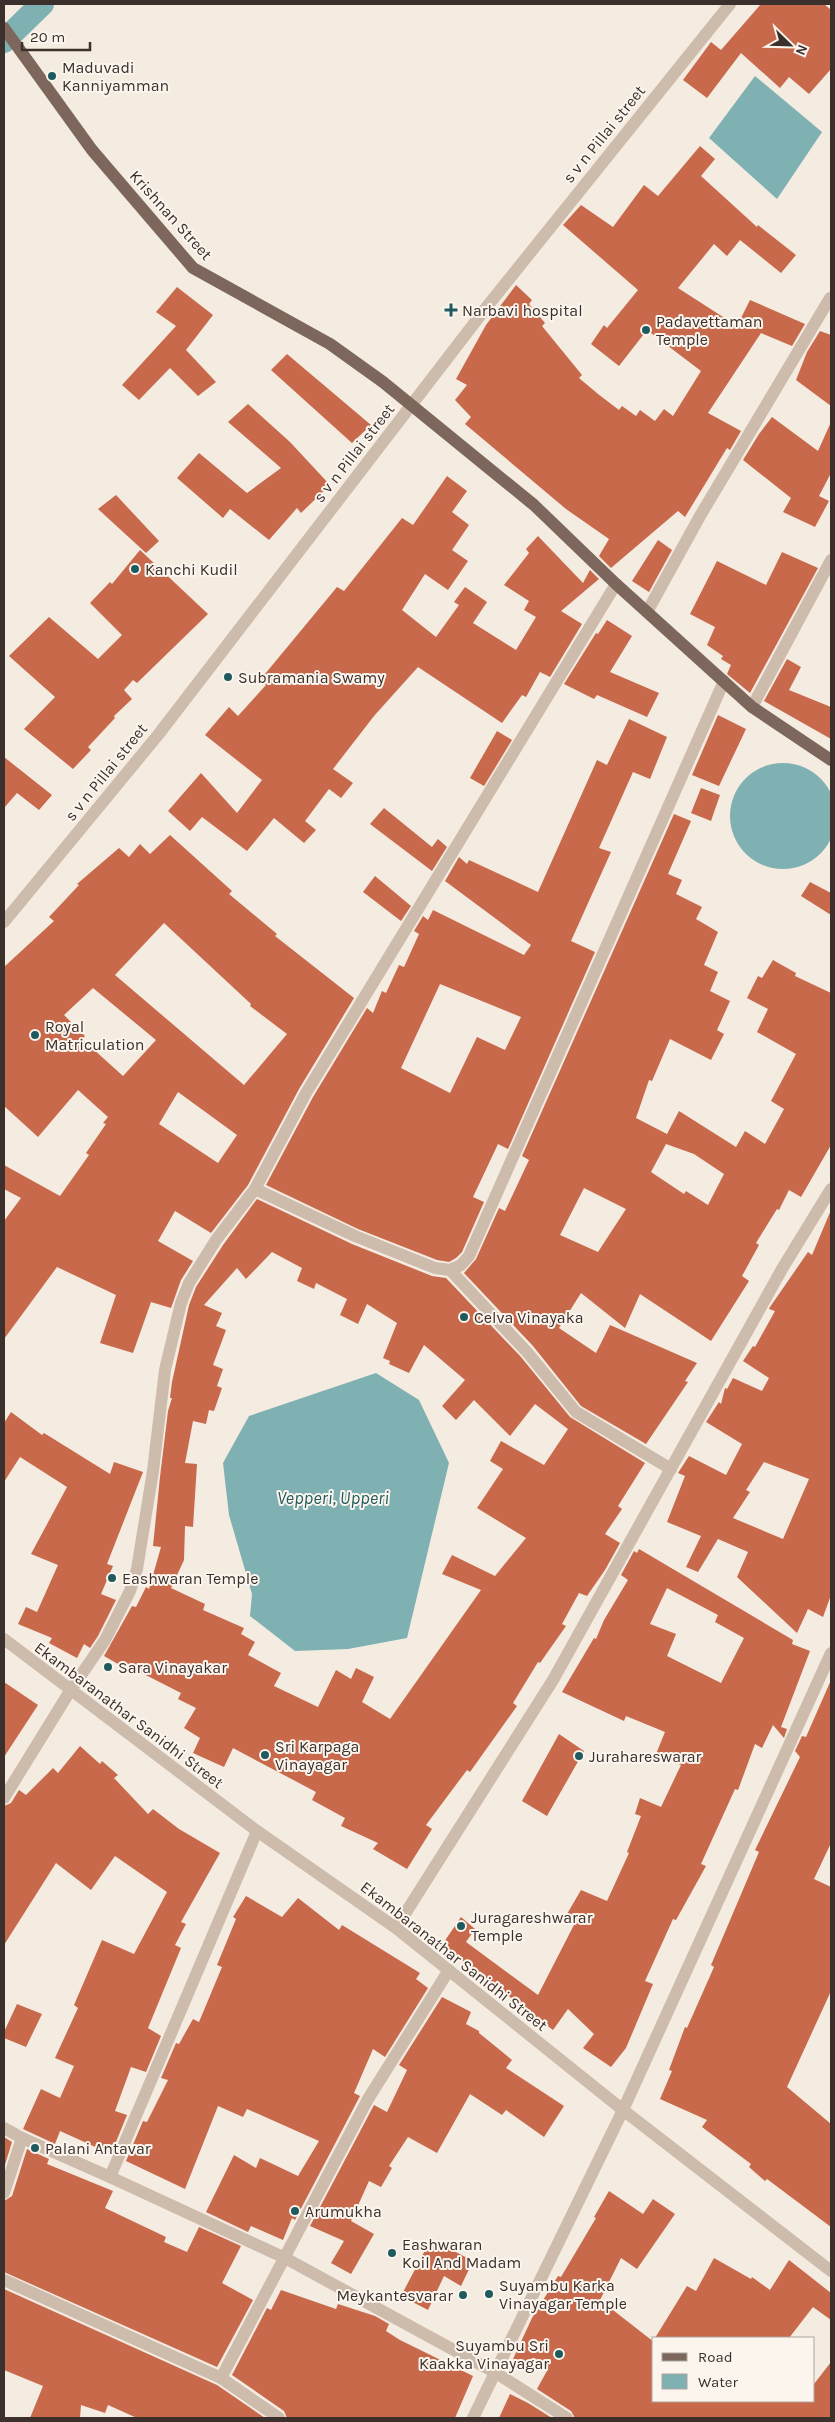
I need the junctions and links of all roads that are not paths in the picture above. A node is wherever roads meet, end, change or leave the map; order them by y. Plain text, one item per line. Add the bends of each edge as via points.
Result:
1 (730, 4) edge
2 (4, 29) edge
3 (830, 298) dead end
4 (411, 406) junction
5 (831, 560) edge
6 (616, 584) junction
7 (647, 612) junction
8 (724, 681) junction
9 (752, 707) junction
10 (831, 760) edge
11 (4, 922) edge
12 (255, 1189) junction
13 (831, 1189) edge
14 (450, 1270) junction
15 (671, 1469) junction
16 (4, 1639) edge
17 (831, 1653) edge
18 (70, 1691) junction
19 (4, 1798) edge
20 (257, 1832) junction
21 (396, 1928) junction
22 (449, 1970) junction
23 (623, 2110) junction
24 (4, 2128) edge
25 (22, 2138) junction
26 (110, 2177) junction
27 (4, 2193) edge
28 (285, 2258) junction
29 (831, 2270) edge
30 (4, 2280) edge
31 (496, 2373) junction
32 (221, 2378) junction
33 (280, 2418) edge
34 (473, 2418) edge
35 (567, 2418) edge

1 - 4 street, s v n Pillai street
2 - 4 main road, Krishnan Street via 92,150 193,268 330,344
3 - 7 street
4 - 6 main road, Krishnan Street via 534,505
4 - 11 street, s v n Pillai street via 158,735
5 - 9 street
6 - 7 main road, Krishnan Street
6 - 12 street via 306,1093
7 - 8 main road, Krishnan Street
8 - 9 main road, Krishnan Street
8 - 14 street via 469,1256
9 - 10 main road, Krishnan Street
12 - 14 street via 355,1236 434,1268
12 - 18 street via 216,1240 181,1303 165,1370 137,1569 130,1591 105,1640
13 - 15 street
14 - 15 street via 527,1352 576,1412
15 - 21 street via 553,1680
16 - 18 street, Ekambaranathar Sanidhi Street
17 - 23 street
18 - 19 street
18 - 20 street, Ekambaranathar Sanidhi Street
20 - 21 street, Ekambaranathar Sanidhi Street
20 - 26 street
21 - 22 street, Ekambaranathar Sanidhi Street
22 - 23 street, Ekambaranathar Sanidhi Street
22 - 28 street via 368,2099
23 - 29 street, Ekambaranathar Sanidhi Street
23 - 31 street
24 - 25 street
25 - 26 street
25 - 27 street
26 - 28 street
28 - 31 street
28 - 32 street
30 - 32 street
31 - 34 street
31 - 35 street
32 - 33 street

